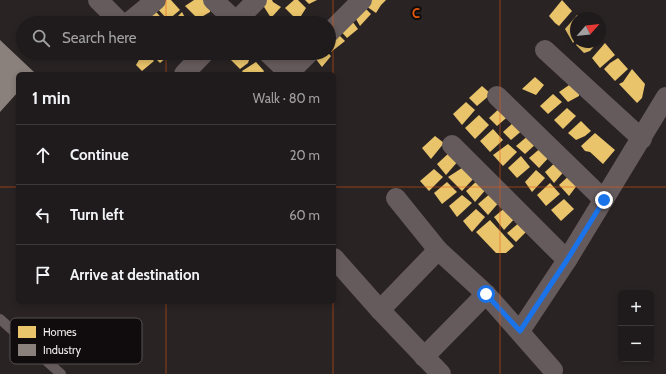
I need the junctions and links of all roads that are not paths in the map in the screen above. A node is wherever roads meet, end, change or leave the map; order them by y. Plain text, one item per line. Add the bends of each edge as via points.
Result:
1 (98, 0) edge
2 (156, 0) edge
3 (213, 0) edge
4 (257, 0) edge
5 (362, 0) edge
6 (114, 16) edge
7 (137, 16) edge
8 (230, 16) edge
9 (242, 16) edge
10 (336, 26) edge
11 (545, 50) dead end
12 (197, 60) edge
13 (275, 60) edge
14 (302, 60) edge
15 (186, 72) edge
16 (287, 72) edge
17 (291, 72) edge
18 (497, 96) dead end
19 (666, 97) edge
20 (642, 139) junction
21 (452, 146) dead end
22 (396, 198) dead end
23 (604, 200) junction
24 (438, 250) junction
25 (336, 260) edge
26 (567, 260) junction
27 (486, 294) junction
28 (380, 310) junction
29 (0, 319) edge
30 (10, 328) edge
31 (520, 331) junction
32 (424, 357) junction
33 (50, 364) edge
34 (555, 373) edge
35 (61, 374) edge
36 (441, 374) edge

1 - 6 street
2 - 7 street
3 - 8 street
4 - 9 street
5 - 10 street
11 - 20 street
12 - 15 street
13 - 16 street
14 - 17 street
18 - 23 street
19 - 20 street
20 - 23 street
21 - 26 street
22 - 24 street
23 - 26 street
24 - 27 street
24 - 28 street
25 - 28 street
26 - 31 street
27 - 31 street
27 - 32 street
28 - 32 street
29 - 30 lane
31 - 34 street
32 - 36 street
33 - 35 lane

